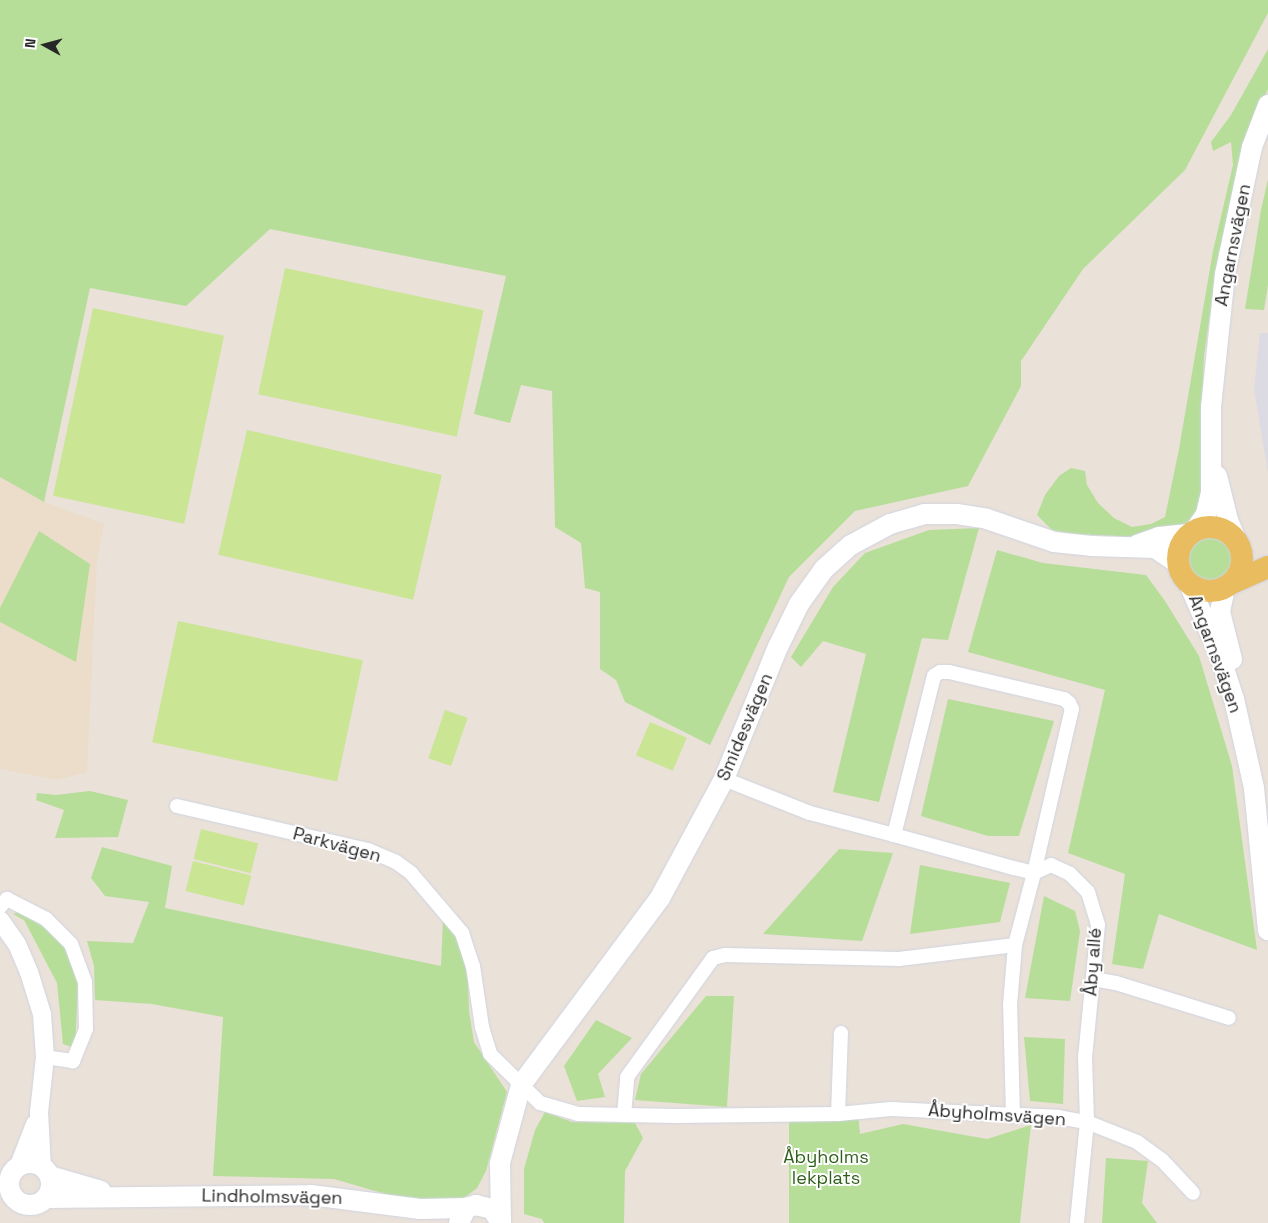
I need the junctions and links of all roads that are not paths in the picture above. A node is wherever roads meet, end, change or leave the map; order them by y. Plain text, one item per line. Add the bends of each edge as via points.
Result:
1 (1268, 106) edge
2 (1211, 447) junction
3 (1192, 532) junction
4 (1238, 546) junction
5 (1132, 547) junction
6 (1268, 556) edge
7 (1177, 563) junction
8 (1268, 567) edge
9 (1190, 586) junction
10 (1228, 586) junction
11 (724, 779) junction
12 (177, 806) dead end
13 (894, 835) junction
14 (1268, 850) edge
15 (1034, 873) junction
16 (0, 907) edge
17 (0, 920) edge
18 (1268, 930) edge
19 (1014, 945) junction
20 (1093, 979) junction
21 (1229, 1018) dead end
22 (841, 1033) dead end
23 (45, 1057) junction
24 (521, 1085) junction
25 (39, 1112) junction
26 (838, 1114) junction
27 (624, 1115) junction
28 (1013, 1116) junction
29 (1087, 1122) junction
30 (500, 1163) junction
31 (46, 1172) junction
32 (8, 1182) edge
33 (1193, 1193) dead end
34 (124, 1197) junction
35 (46, 1198) junction
36 (420, 1209) junction
37 (467, 1212) edge
38 (501, 1222) edge
39 (445, 1223) edge
40 (1077, 1223) edge

1 - 2 main road, Angarnsvägen via 1252,147 1225,274 1211,408
2 - 3 main road, Angarnsvägen via 1211,493 1206,514
2 - 4 main road, Angarnsvägen
3 - 4 main road via 1206,527 1217,528 1226,531
3 - 5 main road, Smidesvägen via 1159,537
3 - 7 main road via 1181,543
4 - 6 main road
4 - 10 main road via 1241,566
5 - 7 main road, Smidesvägen via 1155,548
5 - 11 main road, Smidesvägen via 1054,542 987,519 957,514 924,514 890,524 851,545 824,569 799,604
7 - 9 main road via 1182,578
8 - 10 main road
9 - 10 main road via 1206,592
9 - 18 main road, Angarnsvägen via 1220,656 1234,699 1254,788
10 - 14 main road, Angarnsvägen via 1220,612 1253,745
11 - 13 street via 810,812
11 - 24 main road, Smidesvägen via 660,898
12 - 24 street, Parkvägen via 368,850 396,862 411,873 462,933 468,934 482,1027 490,1054
13 - 15 street
13 - 15 street via 934,676 949,672 1064,699 1072,710
15 - 19 street
15 - 20 street, Åby allé via 1051,865 1070,874 1088,892 1098,925
16 - 23 street via 7,899 46,919 72,944 84,982 86,1029 73,1061
17 - 23 street via 17,944 29,972 42,1014
19 - 27 street via 899,958 725,955 712,958 627,1077
19 - 28 street via 1010,1005
20 - 21 street
20 - 29 street, Åby allé via 1085,1057
22 - 26 street
23 - 25 street
24 - 27 street, Åbyholmsvägen via 540,1103 578,1114
24 - 30 main road, Smidesvägen
25 - 31 street
25 - 32 street
26 - 27 street, Åbyholmsvägen
26 - 28 street, Åbyholmsvägen via 891,1109
28 - 29 street, Åbyholmsvägen via 1058,1117
29 - 33 street, Åbyholmsvägen via 1137,1142 1162,1160
29 - 40 street, Åby allé
30 - 37 main road
30 - 38 main road
31 - 32 main road, Lindholmsvägen via 30,1164
31 - 34 main road, Lindholmsvägen
31 - 35 main road via 51,1188
32 - 35 main road, Lindholmsvägen via 26,1205 37,1204
34 - 35 main road, Lindholmsvägen
34 - 36 main road, Lindholmsvägen via 311,1195
36 - 37 main road, Lindholmsvägen
36 - 39 main road, Lindholmsvägen
37 - 38 main road via 492,1209

